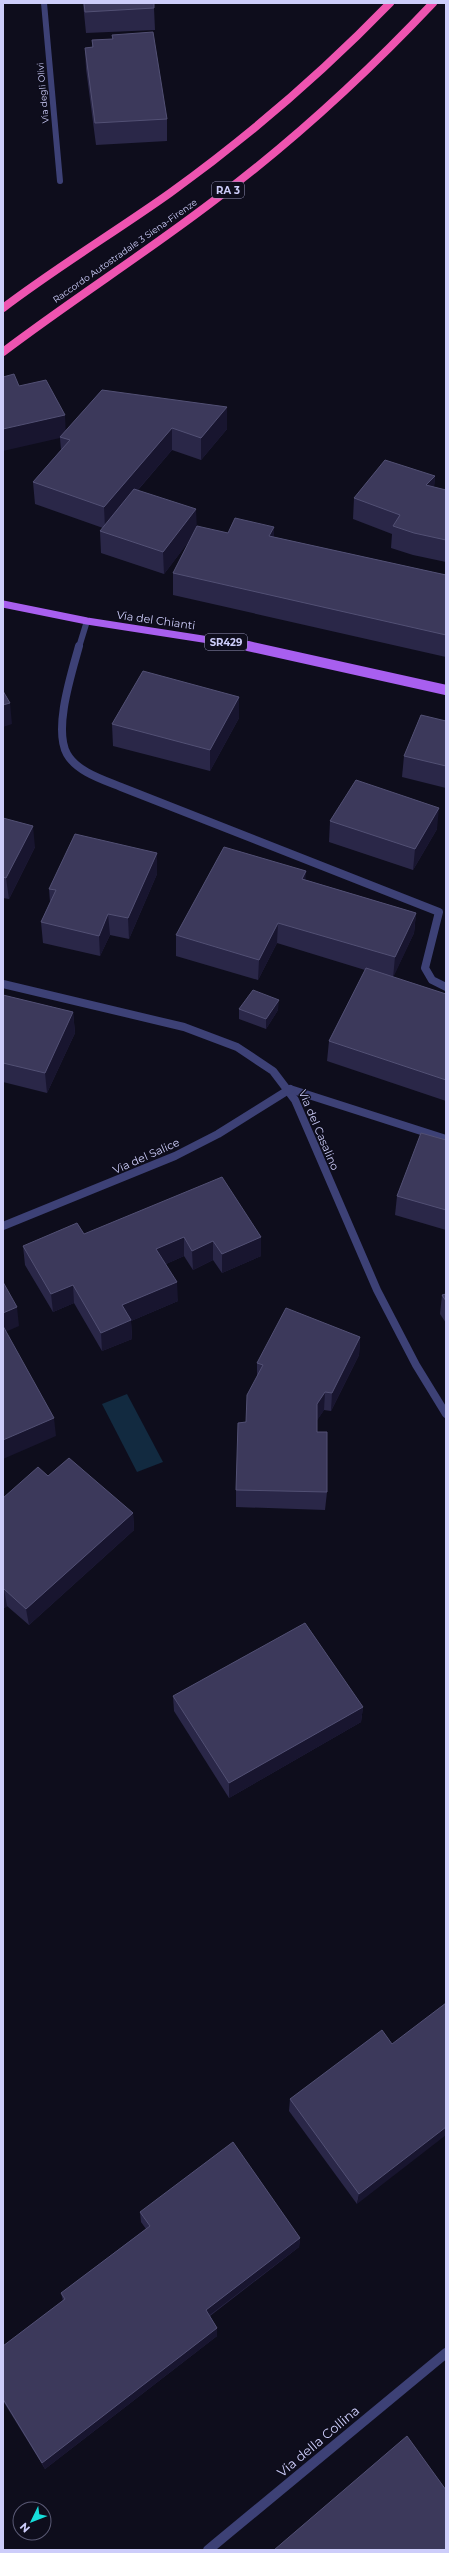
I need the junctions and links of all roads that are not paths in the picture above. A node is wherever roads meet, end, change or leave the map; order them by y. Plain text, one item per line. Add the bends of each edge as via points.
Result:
1 (44, 3) edge
2 (390, 3) edge
3 (433, 3) edge
4 (60, 181) dead end
5 (3, 308) edge
6 (3, 352) edge
7 (3, 604) edge
8 (87, 620) junction
9 (446, 690) edge
10 (3, 984) edge
11 (446, 987) edge
12 (290, 1089) junction
13 (446, 1139) edge
14 (3, 1226) edge
15 (446, 1414) edge
16 (446, 2353) edge
17 (208, 2550) edge

1 - 4 street, Via degli Olivi
2 - 5 highway, Raccordo Autostradale 3 Siena-Firenze / RA 3 via 323,71 240,141
3 - 6 highway, Raccordo Autostradale 3 Siena-Firenze / RA 3 via 356,82 271,155 215,200
7 - 8 main road, Via del Chianti / SR429
8 - 9 main road, Via del Chianti / SR429 via 261,648
8 - 11 street via 62,722 63,745 70,758 85,770 121,787 439,912 425,968 427,975
10 - 12 street, Via del Casalino via 209,1035 258,1060 282,1079
12 - 13 street
12 - 14 street, Via del Salice via 218,1134 175,1156
12 - 15 street, Via del Casalino via 377,1292 414,1362
16 - 17 street, Via della Collina

